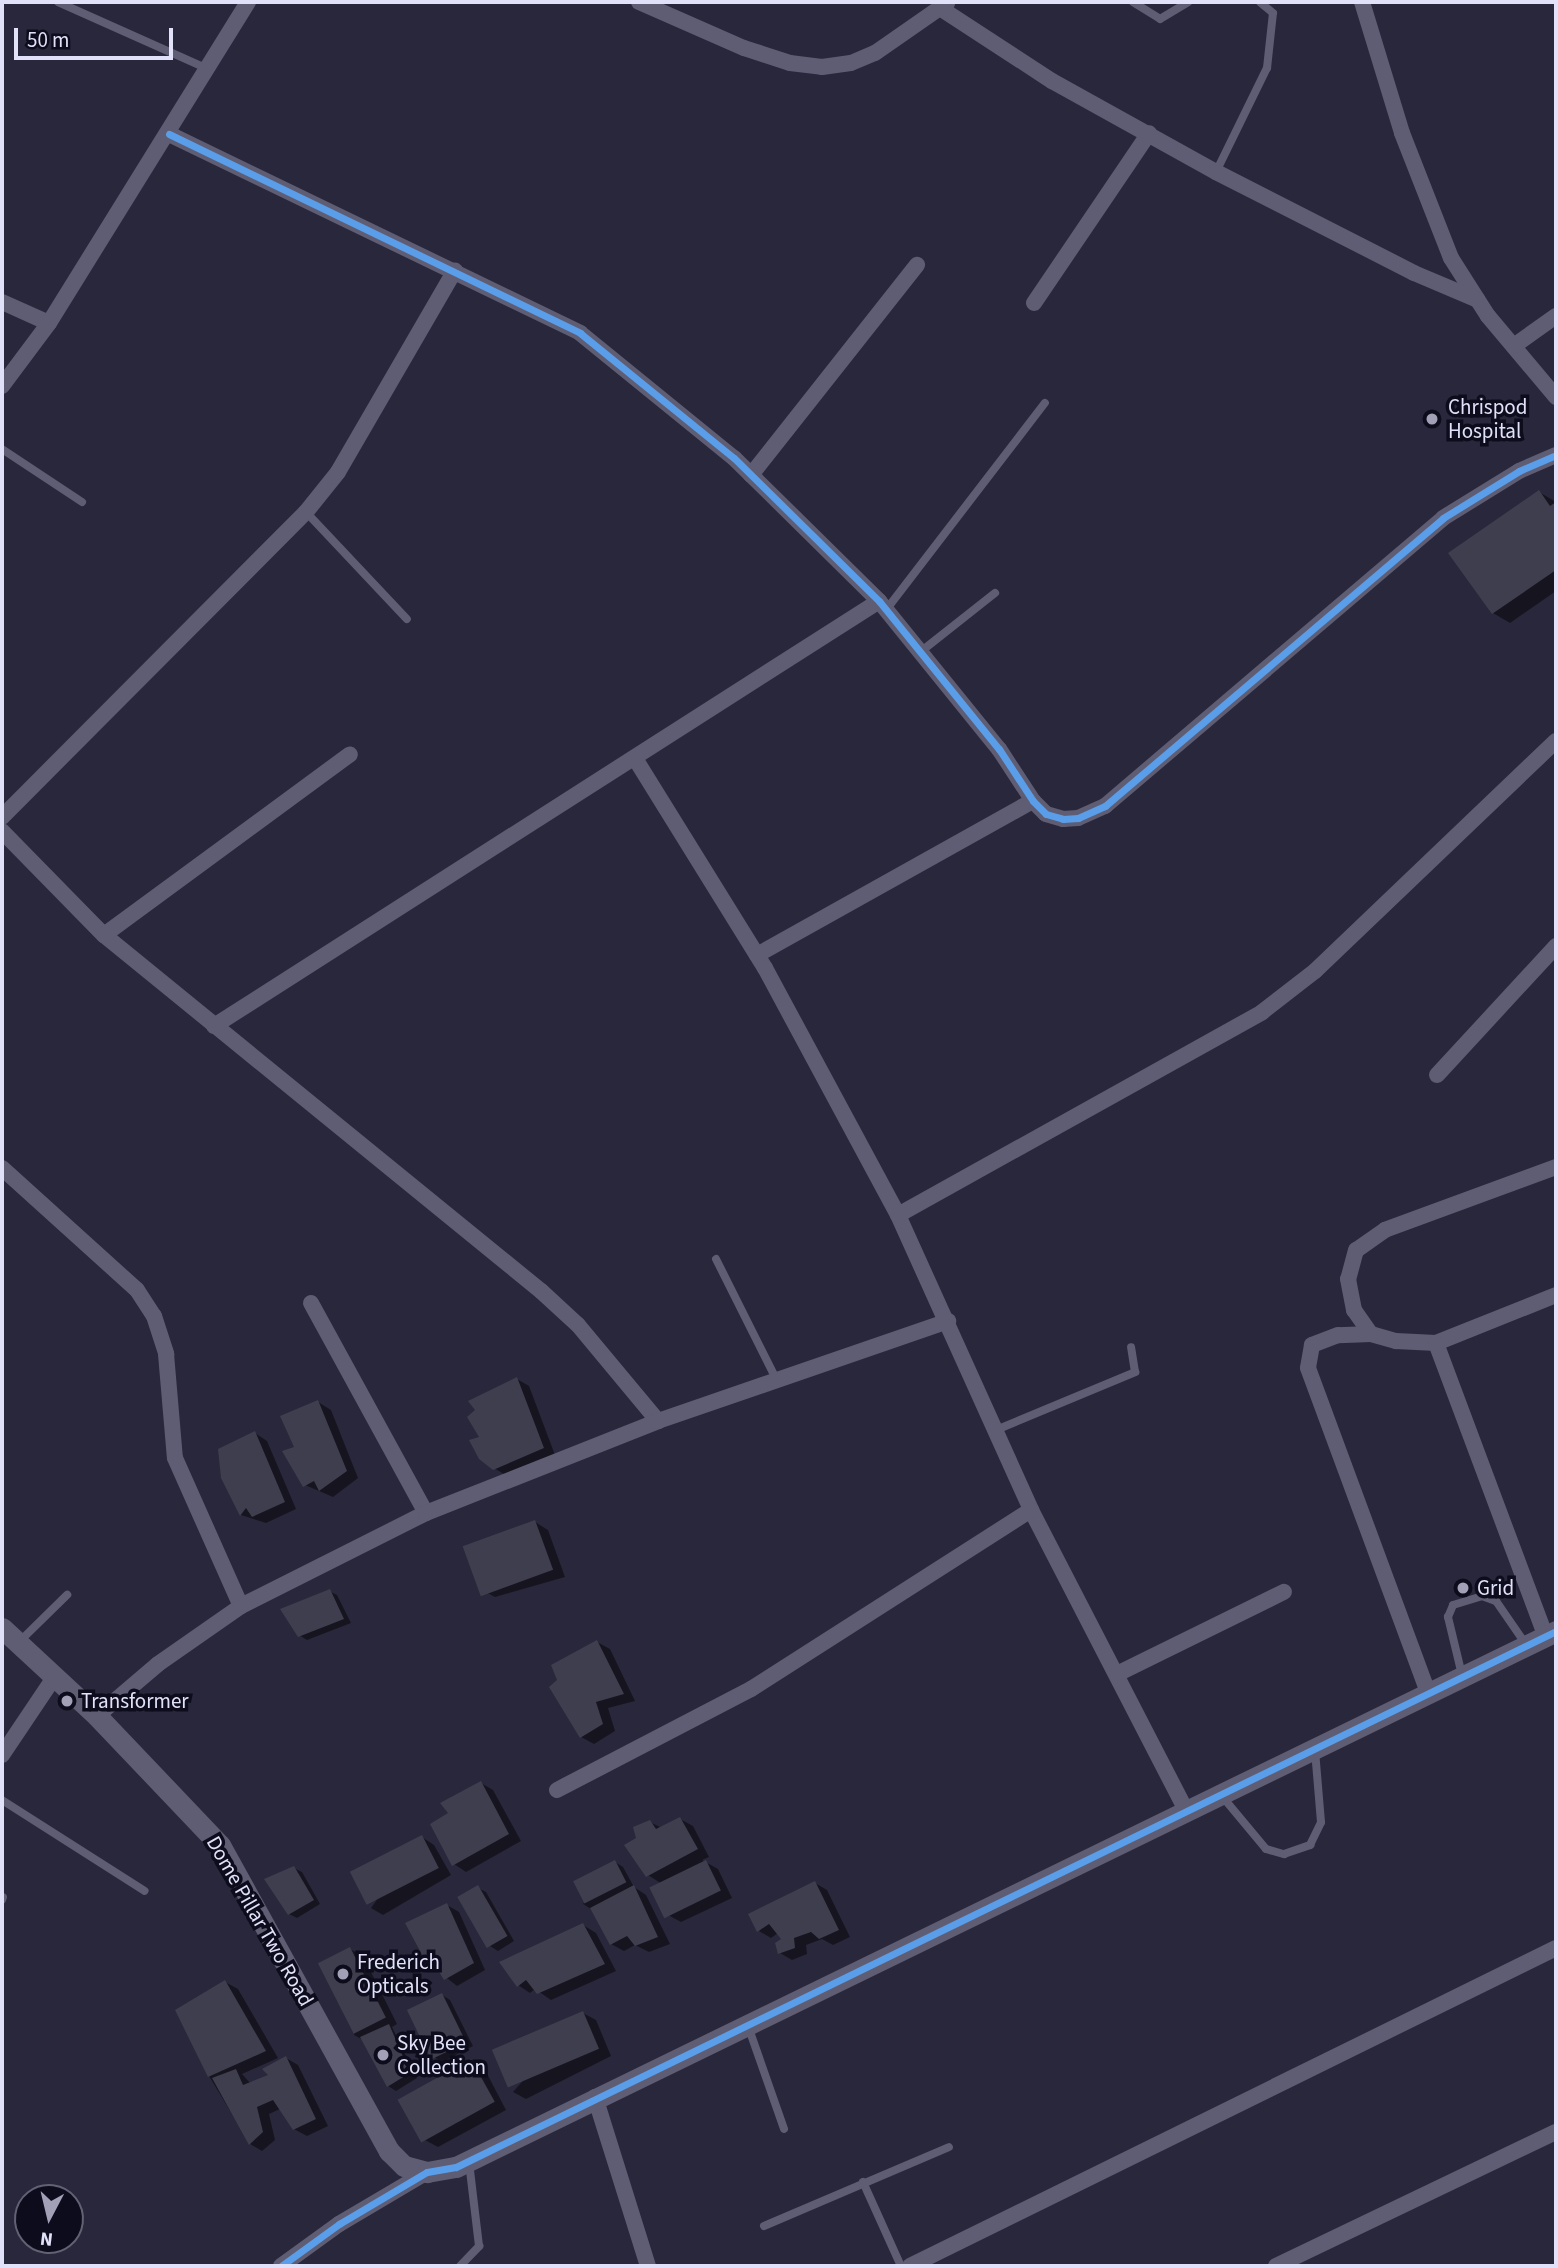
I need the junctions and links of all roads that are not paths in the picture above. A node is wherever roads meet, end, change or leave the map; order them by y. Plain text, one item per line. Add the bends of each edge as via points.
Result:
1 (58, 2) edge
2 (248, 2) edge
3 (639, 2) edge
4 (1133, 2) edge
5 (1188, 2) edge
6 (1260, 2) edge
7 (1362, 2) edge
8 (944, 5) edge
9 (208, 69) junction
10 (1149, 133) junction
11 (169, 134) junction
12 (1216, 172) junction
13 (917, 265) dead end
14 (456, 270) junction
15 (1478, 300) junction
16 (2, 302) edge
17 (1034, 303) dead end
18 (1556, 316) edge
19 (50, 323) junction
20 (1514, 345) junction
21 (2, 386) edge
22 (1556, 397) edge
23 (1045, 403) dead end
24 (2, 449) edge
25 (1556, 456) edge
26 (751, 475) junction
27 (82, 502) dead end
28 (306, 512) junction
29 (995, 593) dead end
30 (882, 605) junction
31 (407, 619) dead end
32 (919, 653) junction
33 (1556, 741) edge
34 (350, 754) dead end
35 (636, 760) junction
36 (1033, 802) junction
37 (2, 817) edge
38 (2, 831) edge
39 (104, 935) junction
40 (1556, 946) edge
41 (757, 955) junction
42 (214, 1026) junction
43 (1437, 1074) dead end
44 (1556, 1167) edge
45 (2, 1168) edge
46 (898, 1215) junction
47 (716, 1259) dead end
48 (1556, 1295) edge
49 (311, 1303) dead end
50 (948, 1321) junction
51 (1371, 1334) junction
52 (1436, 1343) junction
53 (1131, 1347) dead end
54 (777, 1381) junction
55 (658, 1421) junction
56 (996, 1430) junction
57 (1031, 1510) junction
58 (426, 1513) junction
59 (1284, 1592) dead end
60 (67, 1595) dead end
61 (242, 1606) junction
62 (2, 1628) edge
63 (1543, 1638) edge
64 (18, 1643) junction
65 (1117, 1674) junction
66 (55, 1676) junction
67 (1462, 1676) junction
68 (1428, 1692) junction
69 (97, 1716) junction
70 (1315, 1748) junction
71 (2, 1755) edge
72 (557, 1790) dead end
73 (1221, 1795) junction
74 (2, 1800) edge
75 (1187, 1812) junction
76 (145, 1891) dead end
77 (1556, 1948) edge
78 (747, 2023) junction
79 (595, 2097) junction
80 (784, 2129) dead end
81 (1556, 2132) edge
82 (949, 2147) dead end
83 (469, 2161) junction
84 (427, 2172) junction
85 (863, 2182) junction
86 (764, 2226) dead end
87 (281, 2266) edge
88 (460, 2266) edge
89 (648, 2266) edge
90 (901, 2266) edge
91 (910, 2266) edge
92 (1276, 2266) edge

1 - 9 lane
2 - 9 street
3 - 8 street via 744,48 790,63 822,66 851,64 875,53
4 - 5 lane via 1160,19
6 - 12 lane via 1272,13 1267,68
7 - 15 street via 1402,133 1438,228
8 - 10 street via 1052,81
9 - 11 street
10 - 12 street
10 - 17 street
11 - 14 street
11 - 19 street
12 - 15 street
13 - 26 street
14 - 26 street via 580,333
14 - 28 street via 338,472
15 - 20 street
16 - 19 street
18 - 20 street
19 - 21 street
20 - 22 street
23 - 30 lane
24 - 27 lane
25 - 36 street via 1519,471 1443,518 1105,806 1063,819 1046,814
26 - 30 street
28 - 31 lane
28 - 37 street
29 - 32 lane
30 - 32 street
30 - 35 street
32 - 36 street via 999,750
33 - 46 street via 1315,971 1262,1012
34 - 39 street
35 - 41 street
35 - 42 street
36 - 41 street
38 - 39 street
39 - 42 street
40 - 43 street
41 - 46 street
42 - 55 street via 541,1291 578,1325
44 - 51 street via 1385,1230 1356,1250 1349,1279 1354,1310
45 - 61 street via 137,1290 154,1316 166,1354 175,1458
46 - 50 street
47 - 54 lane
48 - 52 street
49 - 58 street
50 - 54 street
50 - 56 street
51 - 52 street via 1396,1341
51 - 68 street via 1338,1335 1312,1345 1308,1368
52 - 63 street
53 - 56 lane via 1135,1372
54 - 55 street
55 - 58 street
56 - 57 street
57 - 65 street
57 - 72 street via 751,1689
58 - 61 street
59 - 65 street
60 - 64 lane
61 - 69 street via 158,1664
62 - 64 street, Dome Pillar Two Road
63 - 67 street
63 - 67 lane via 1496,1601 1482,1596 1453,1605 1448,1617
64 - 66 street, Dome Pillar Two Road
65 - 75 street
66 - 69 street, Dome Pillar Two Road
66 - 71 street
67 - 68 street
68 - 70 street
69 - 84 street, Dome Pillar Two Road via 220,1844 389,2151 404,2165
70 - 73 street
70 - 73 lane via 1321,1822 1310,1845 1284,1854 1266,1849
73 - 75 street
74 - 76 lane
75 - 78 street
77 - 91 street
78 - 79 street
78 - 80 lane
79 - 83 street
79 - 89 street
81 - 92 street
82 - 85 lane
83 - 84 street
83 - 88 lane via 479,2246
84 - 87 street via 330,2230
85 - 86 lane
85 - 90 lane

